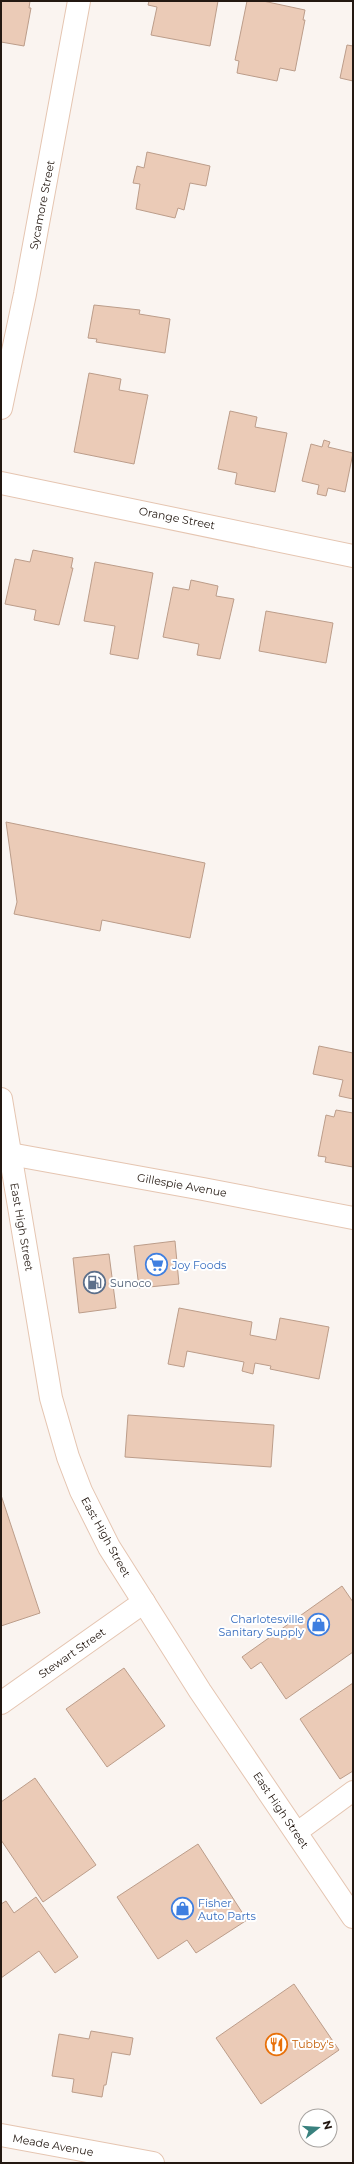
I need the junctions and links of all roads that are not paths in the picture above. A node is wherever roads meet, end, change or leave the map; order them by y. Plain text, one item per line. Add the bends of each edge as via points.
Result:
1 (79, 1) edge
2 (1, 408) edge
3 (1, 483) edge
4 (353, 556) edge
5 (1, 1099) edge
6 (10, 1154) junction
7 (353, 1218) edge
8 (144, 1602) junction
9 (1, 1703) edge
10 (353, 1791) edge
11 (296, 1833) junction
12 (353, 1917) edge
13 (1, 2135) edge
14 (153, 2163) edge

1 - 2 street, Sycamore Street
3 - 4 street, Orange Street
5 - 6 street, East High Street
6 - 7 street, Gillespie Avenue
6 - 8 street, East High Street via 51,1398 68,1457 81,1492 109,1547
8 - 9 street, Stewart Street
8 - 11 street, East High Street via 200,1691
10 - 11 lane
11 - 12 street, East High Street
13 - 14 street, Meade Avenue

